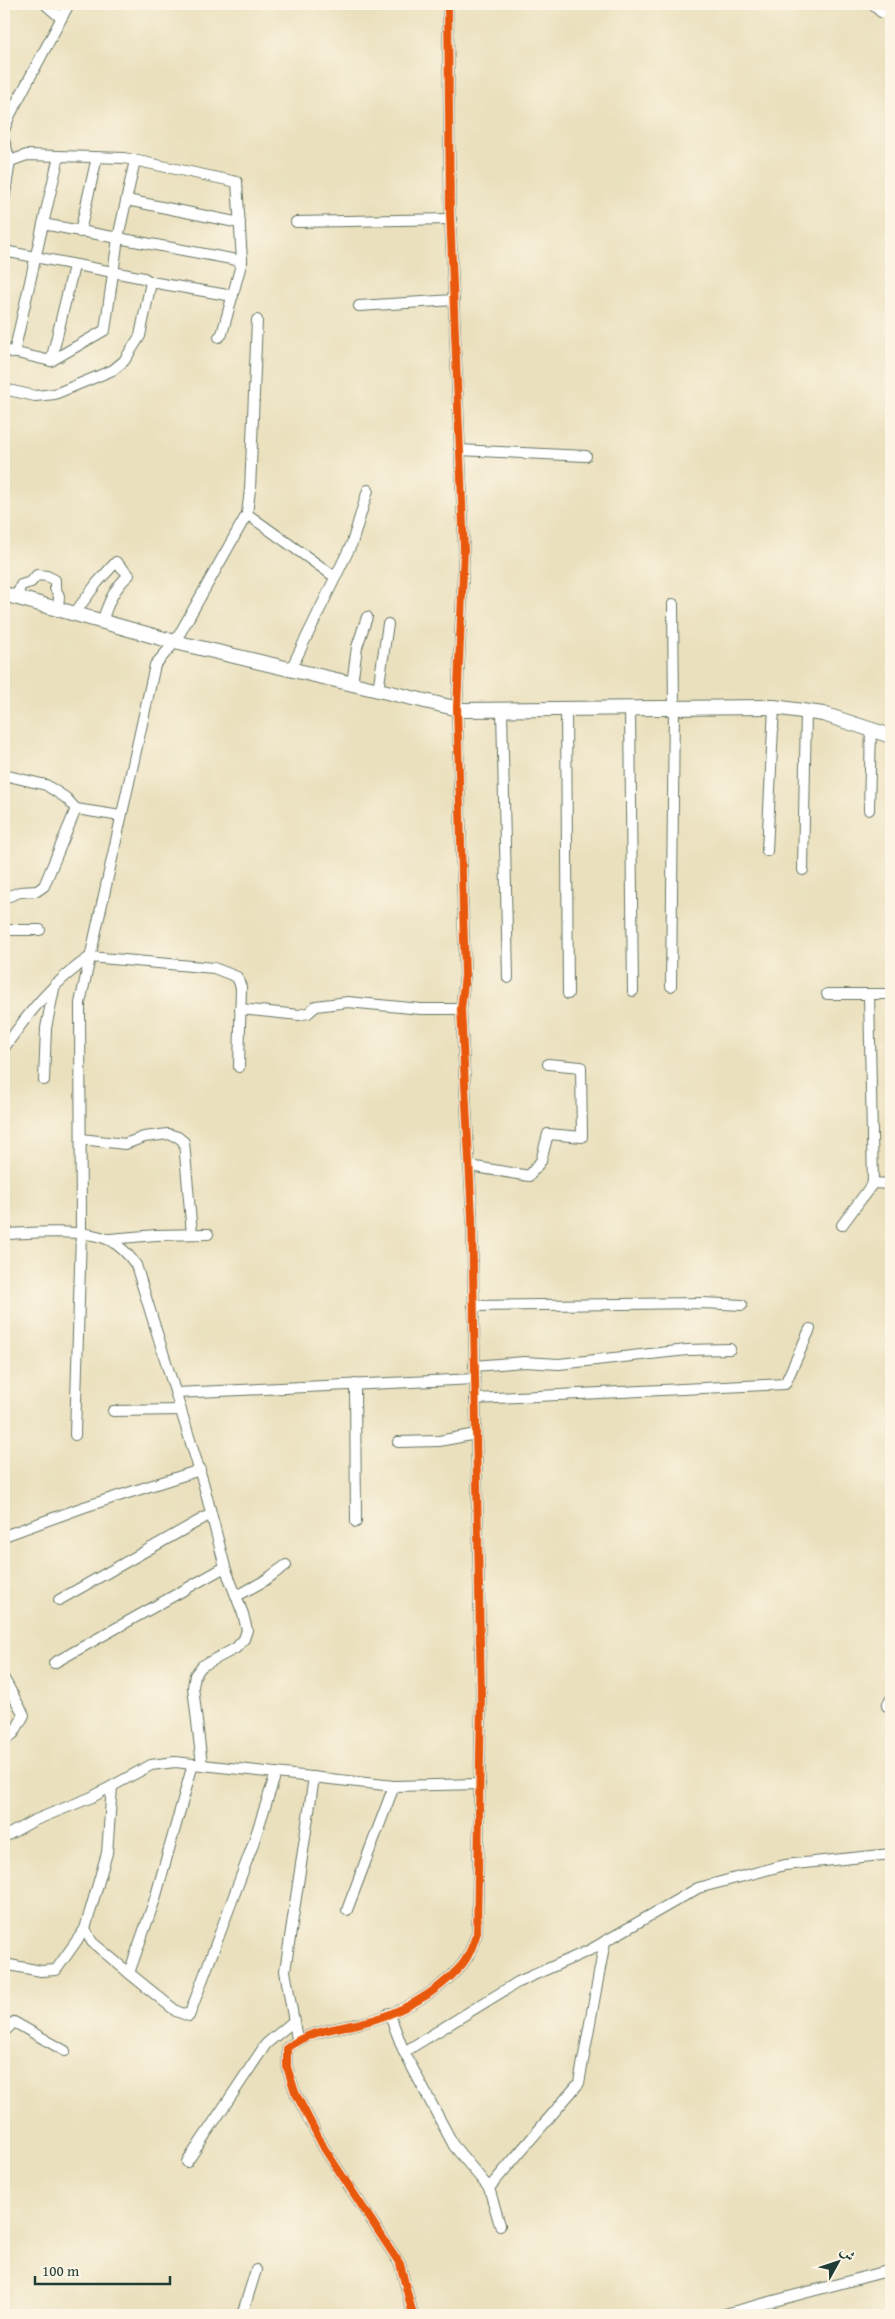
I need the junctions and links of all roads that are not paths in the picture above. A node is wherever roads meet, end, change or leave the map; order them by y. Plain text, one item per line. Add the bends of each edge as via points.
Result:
1 (45, 4) edge
2 (69, 4) edge
3 (872, 4) edge
4 (448, 10) dead end
5 (891, 12) edge
6 (61, 18) junction
7 (4, 130) edge
8 (4, 140) edge
9 (60, 156) junction
10 (97, 157) junction
11 (135, 160) junction
12 (10, 161) junction
13 (4, 200) edge
14 (127, 200) junction
15 (451, 219) junction
16 (296, 222) dead end
17 (240, 223) junction
18 (43, 224) junction
19 (80, 232) junction
20 (118, 238) junction
21 (4, 252) edge
22 (35, 258) junction
23 (242, 261) junction
24 (74, 266) junction
25 (114, 274) junction
26 (151, 282) junction
27 (233, 296) junction
28 (454, 300) junction
29 (359, 306) dead end
30 (256, 320) dead end
31 (219, 337) dead end
32 (4, 350) edge
33 (14, 352) junction
34 (51, 361) junction
35 (4, 389) edge
36 (459, 450) junction
37 (586, 456) dead end
38 (368, 490) dead end
39 (247, 514) junction
40 (335, 577) junction
41 (10, 596) edge
42 (673, 604) dead end
43 (58, 610) junction
44 (74, 614) junction
45 (367, 617) dead end
46 (102, 622) junction
47 (388, 624) dead end
48 (174, 642) junction
49 (291, 669) junction
50 (352, 684) junction
51 (378, 690) junction
52 (457, 708) junction
53 (674, 708) junction
54 (774, 708) junction
55 (566, 709) junction
56 (630, 709) junction
57 (502, 710) junction
58 (806, 712) junction
59 (871, 728) junction
60 (891, 736) edge
61 (4, 775) edge
62 (76, 809) junction
63 (869, 810) dead end
64 (121, 816) junction
65 (767, 851) dead end
66 (803, 870) dead end
67 (4, 898) edge
68 (4, 930) edge
69 (40, 930) dead end
70 (90, 957) junction
71 (508, 978) dead end
72 (55, 983) junction
73 (671, 986) dead end
74 (633, 990) dead end
75 (568, 994) dead end
76 (827, 994) dead end
77 (868, 994) junction
78 (891, 994) edge
79 (240, 1009) junction
80 (461, 1009) junction
81 (4, 1048) edge
82 (548, 1064) dead end
83 (239, 1067) dead end
84 (44, 1080) dead end
85 (80, 1139) junction
86 (470, 1166) junction
87 (873, 1182) junction
88 (891, 1184) edge
89 (842, 1225) dead end
90 (81, 1233) junction
91 (4, 1234) edge
92 (192, 1234) junction
93 (208, 1234) dead end
94 (110, 1239) junction
95 (742, 1305) dead end
96 (473, 1306) junction
97 (810, 1329) dead end
98 (730, 1349) dead end
99 (474, 1366) junction
100 (475, 1379) junction
101 (355, 1384) junction
102 (176, 1393) junction
103 (475, 1399) junction
104 (181, 1410) junction
105 (113, 1411) dead end
106 (74, 1434) dead end
107 (476, 1434) junction
108 (398, 1442) dead end
109 (200, 1470) junction
110 (211, 1514) junction
111 (356, 1522) dead end
112 (4, 1536) edge
113 (286, 1565) dead end
114 (225, 1567) junction
115 (237, 1596) junction
116 (59, 1600) dead end
117 (54, 1664) dead end
118 (4, 1679) edge
119 (7, 1692) edge
120 (4, 1741) edge
121 (197, 1764) junction
122 (276, 1773) junction
123 (314, 1777) junction
124 (480, 1784) junction
125 (394, 1786) junction
126 (112, 1787) junction
127 (4, 1837) edge
128 (891, 1854) edge
129 (347, 1910) dead end
130 (85, 1929) junction
131 (605, 1941) junction
132 (4, 1964) edge
133 (128, 1973) junction
134 (389, 2013) junction
135 (295, 2020) junction
136 (4, 2032) edge
137 (298, 2039) junction
138 (65, 2051) dead end
139 (404, 2052) junction
140 (187, 2162) dead end
141 (489, 2188) junction
142 (500, 2225) dead end
143 (256, 2270) dead end
144 (891, 2270) edge
145 (756, 2311) edge
146 (242, 2315) edge
147 (412, 2315) edge
148 (721, 2315) edge

1 - 6 street
2 - 6 street
3 - 5 street via 881,12
4 - 15 street
6 - 7 street
8 - 12 street
9 - 10 street
9 - 12 street via 27,155
9 - 18 street
10 - 11 street
10 - 19 street
11 - 14 street
11 - 17 street via 237,182
12 - 13 street
14 - 17 street
14 - 20 street
15 - 16 street
15 - 28 street
17 - 23 street
18 - 19 street
18 - 22 street
19 - 20 street
20 - 23 street
20 - 25 street
21 - 22 street
22 - 24 street
22 - 33 street
23 - 27 street
24 - 25 street
24 - 34 street
25 - 26 street
25 - 34 street via 105,330
26 - 27 street
26 - 35 street via 140,336 124,361 113,370 55,394 35,396
27 - 31 street
28 - 29 street
28 - 36 street
30 - 39 street
32 - 33 street
33 - 34 street
36 - 37 street
36 - 52 street via 464,550
38 - 40 street via 352,543
39 - 40 street
39 - 48 street
40 - 49 street
41 - 43 street
41 - 43 street via 37,575 47,576 55,580
42 - 53 street
43 - 44 street
44 - 46 street
44 - 46 street via 116,562 129,575 109,601
45 - 50 street via 356,647
46 - 48 street
47 - 51 street
48 - 49 street
48 - 64 street via 155,665
49 - 50 street
50 - 51 street
51 - 52 street
52 - 57 street
52 - 80 street via 465,976
53 - 54 street
53 - 56 street
53 - 73 street
54 - 58 street
54 - 65 street
55 - 56 street
55 - 57 street
55 - 75 street
56 - 74 street
57 - 71 street
58 - 59 street
58 - 66 street
59 - 60 street
59 - 63 street
61 - 62 street via 46,785
62 - 64 street
62 - 67 street via 44,886 37,891 20,892
64 - 70 street
68 - 69 street
70 - 72 street
70 - 79 street via 225,971 237,977 241,987
70 - 85 street via 80,1003
72 - 81 street
72 - 84 street via 46,1028
76 - 77 street
77 - 78 street
77 - 87 street
79 - 80 street via 299,1014 308,1013 316,1006 348,1002
79 - 83 street
80 - 86 street
82 - 86 street via 582,1067 582,1137 548,1134 541,1161 529,1176
85 - 90 street
85 - 92 street via 125,1144 144,1137 168,1134 184,1142
86 - 96 street
87 - 88 street
87 - 89 street
90 - 91 street
90 - 94 street
90 - 106 street
92 - 93 street
92 - 94 street
94 - 102 street via 125,1250 136,1265
95 - 96 street
96 - 99 street
97 - 103 street via 785,1384
98 - 99 street via 686,1350 559,1364 524,1362
99 - 100 street
100 - 101 street
100 - 103 street
101 - 102 street
101 - 111 street
102 - 104 street
103 - 107 street
104 - 105 street
104 - 109 street
107 - 108 street via 439,1441
107 - 124 street
109 - 110 street
109 - 112 street
110 - 114 street
110 - 116 street
113 - 115 street
114 - 115 street
114 - 117 street
115 - 121 street via 247,1630 244,1639 236,1648 202,1666 195,1675
118 - 119 street
119 - 120 street via 24,1715 14,1733
121 - 122 street
121 - 126 street via 150,1765
121 - 133 street via 156,1899
122 - 123 street
122 - 133 street via 189,2016 176,2011
123 - 125 street
123 - 135 street via 285,1971
124 - 125 street
124 - 134 street via 477,1933 470,1952 461,1966 440,1986
125 - 129 street
126 - 127 street
126 - 130 street via 107,1853
128 - 131 street via 785,1865 698,1888
130 - 132 street via 56,1970 41,1971
130 - 133 street via 92,1942
131 - 139 street via 518,1982
131 - 141 street via 579,2083
134 - 137 street
134 - 139 street
135 - 137 street
135 - 140 street via 266,2044
136 - 138 street via 14,2022
137 - 147 street via 286,2048 287,2067 295,2092 324,2148 400,2264
139 - 141 street via 454,2146
141 - 142 street
143 - 146 street
144 - 145 street
145 - 148 street

